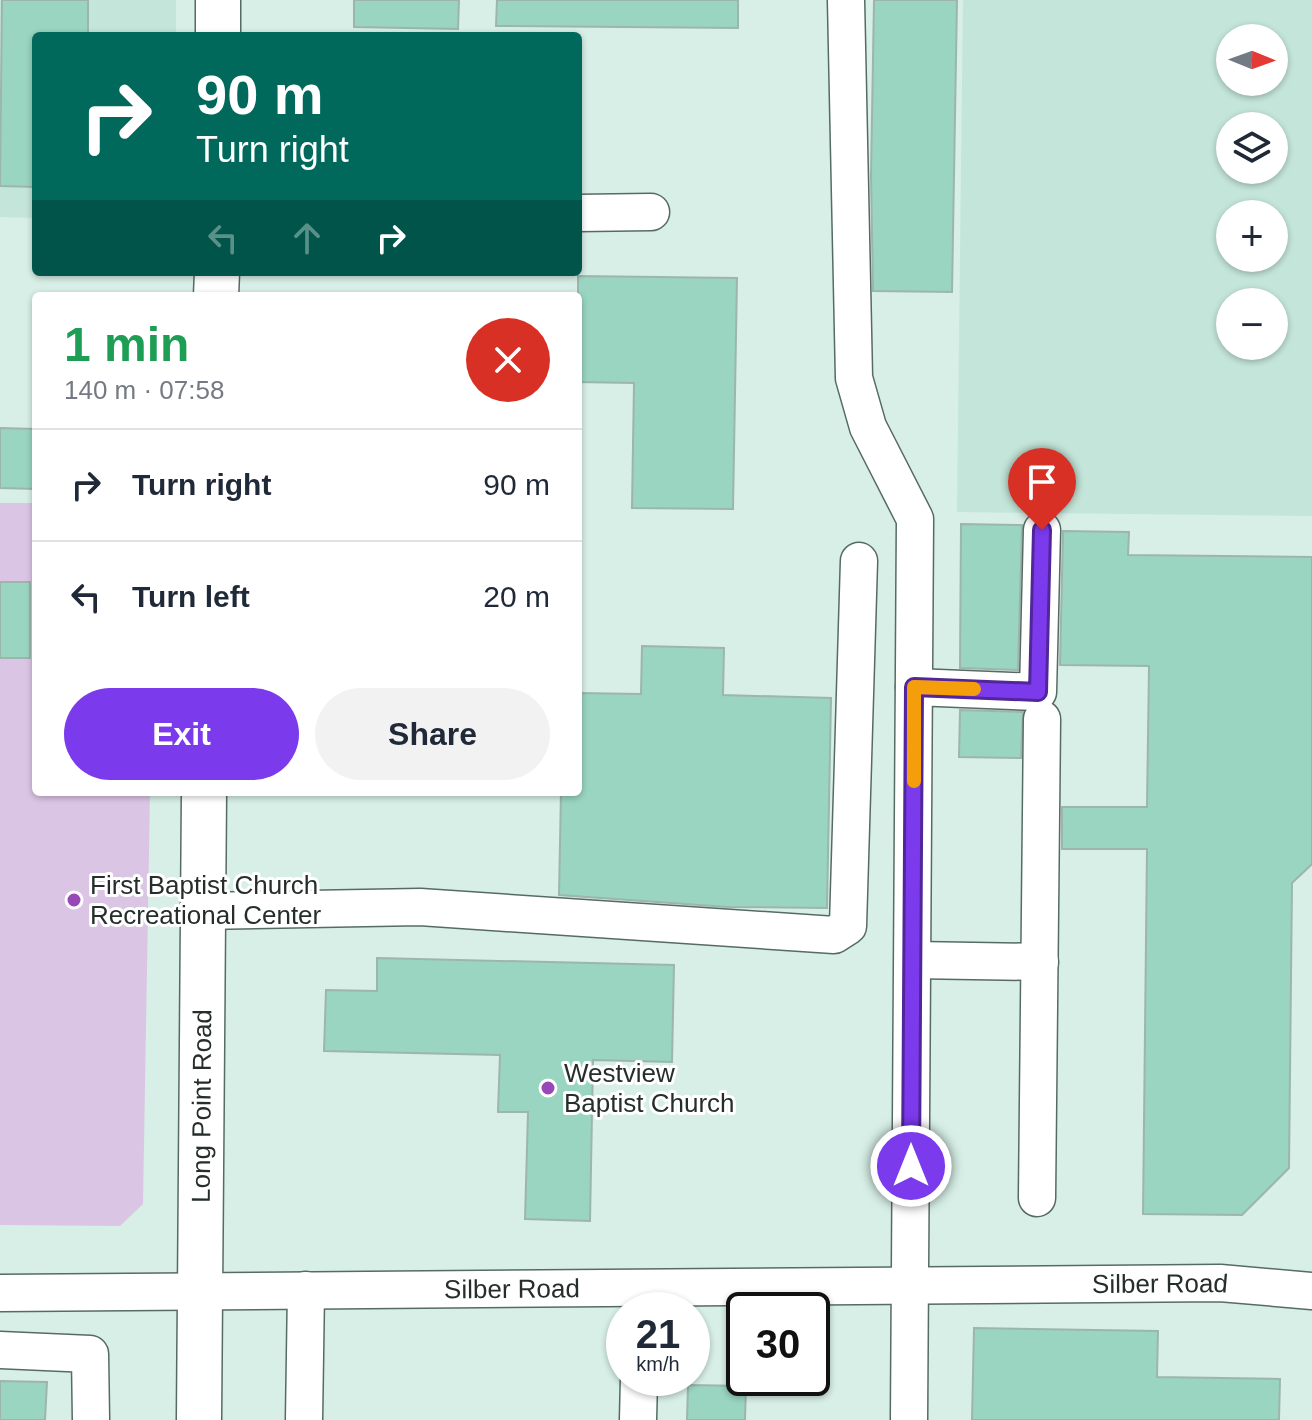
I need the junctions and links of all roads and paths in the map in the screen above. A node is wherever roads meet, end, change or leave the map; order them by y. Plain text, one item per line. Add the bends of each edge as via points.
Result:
1 (218, 0) edge
2 (846, 0) edge
3 (218, 32) edge
4 (651, 212) dead end
5 (582, 213) edge
6 (1042, 530) dead end
7 (859, 561) dead end
8 (914, 687) junction
9 (1042, 719) dead end
10 (204, 796) edge
11 (202, 911) junction
12 (913, 960) junction
13 (1040, 962) junction
14 (1037, 1198) dead end
15 (910, 1285) junction
16 (306, 1290) junction
17 (1312, 1291) edge
18 (80, 1292) junction
19 (203, 1292) junction
20 (0, 1293) edge
21 (710, 1295) edge
22 (606, 1297) edge
23 (0, 1350) edge
24 (77, 1353) junction
25 (639, 1396) edge
26 (91, 1420) edge
27 (199, 1420) edge
28 (304, 1420) edge
29 (638, 1420) edge
30 (909, 1420) edge

1 - 3 main road
2 - 8 street via 854,378 868,427 915,519
4 - 5 street
6 - 8 street via 1038,692
7 - 11 street via 848,926 834,935 420,907
8 - 12 street
9 - 13 street
10 - 11 main road, Long Point Road
11 - 19 main road, Long Point Road
12 - 13 street
12 - 15 street
13 - 14 street
15 - 17 street, Silber Road via 1220,1283
15 - 21 street, Silber Road
15 - 30 street
16 - 19 street, Silber Road
16 - 22 street, Silber Road
16 - 28 street
18 - 19 street, Silber Road
18 - 20 street, Silber Road
18 - 24 street
19 - 27 main road, Long Point Road
23 - 24 street
24 - 26 street via 90,1354
25 - 29 street

